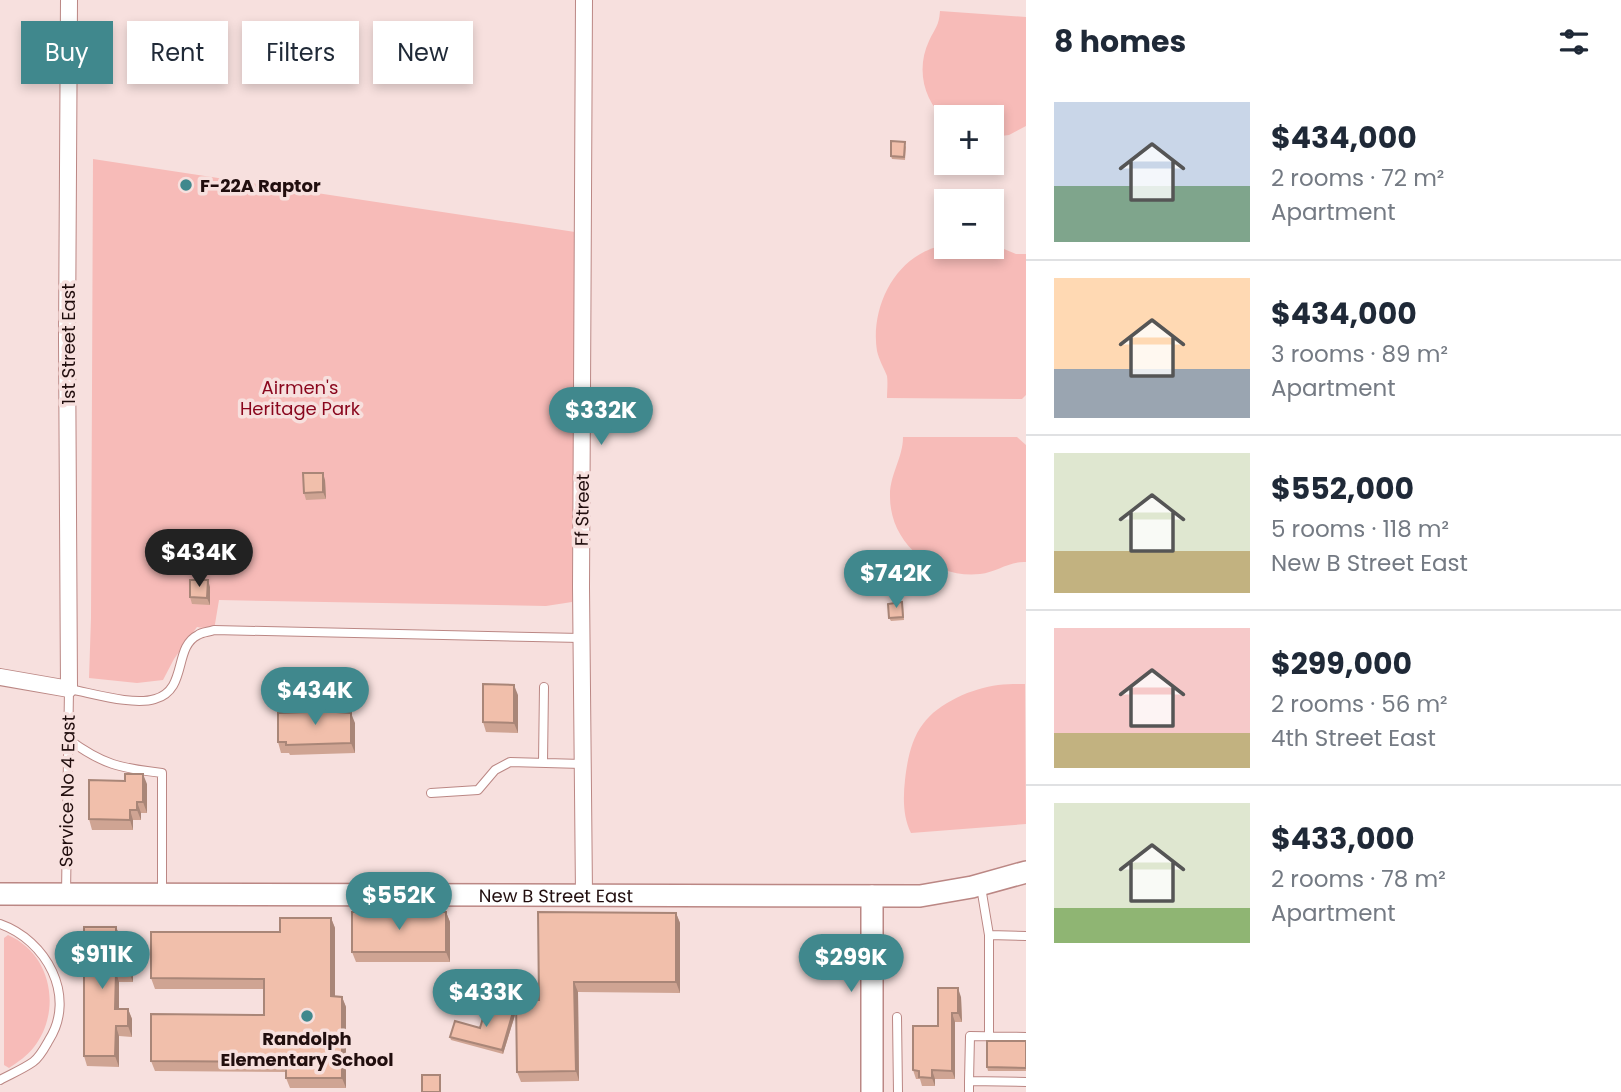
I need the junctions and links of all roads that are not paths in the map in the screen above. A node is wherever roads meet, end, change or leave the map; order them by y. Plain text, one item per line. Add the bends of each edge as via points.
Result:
1 (69, 0) edge
2 (583, 0) edge
3 (581, 638) junction
4 (0, 677) edge
5 (544, 687) dead end
6 (69, 689) junction
7 (68, 739) junction
8 (543, 762) junction
9 (582, 764) junction
10 (431, 793) dead end
11 (1026, 872) edge
12 (981, 884) junction
13 (0, 894) edge
14 (66, 894) junction
15 (162, 894) junction
16 (584, 894) junction
17 (872, 896) junction
18 (0, 923) edge
19 (989, 935) junction
20 (1026, 936) edge
21 (897, 1017) dead end
22 (989, 1036) junction
23 (1026, 1037) edge
24 (0, 1080) edge
25 (969, 1081) junction
26 (1026, 1082) edge
27 (872, 1092) edge
28 (898, 1092) edge
29 (969, 1092) edge

1 - 6 street, 1st Street East
2 - 3 street, Ff Street
3 - 6 lane via 214,630 195,635 181,655 180,674 167,693 156,699 138,701
3 - 9 street, Ff Street
4 - 6 street
5 - 8 lane
6 - 7 lane, Service No 4 East
7 - 14 lane, Service No 4 East
7 - 15 lane via 92,757 118,767 162,773
8 - 9 lane
8 - 10 lane via 503,764 478,790
9 - 16 street, Ff Street
11 - 12 street, New B Street East
12 - 17 street, New B Street East via 920,896
12 - 19 lane
13 - 14 street, New B Street East
14 - 15 street, New B Street East
15 - 16 street, New B Street East
16 - 17 street, New B Street East
17 - 27 street
18 - 24 lane via 15,929 46,958 59,992 60,1012 40,1055
19 - 20 lane
19 - 22 lane
21 - 28 lane
22 - 23 lane
22 - 25 lane via 970,1036
25 - 26 lane
25 - 29 lane

